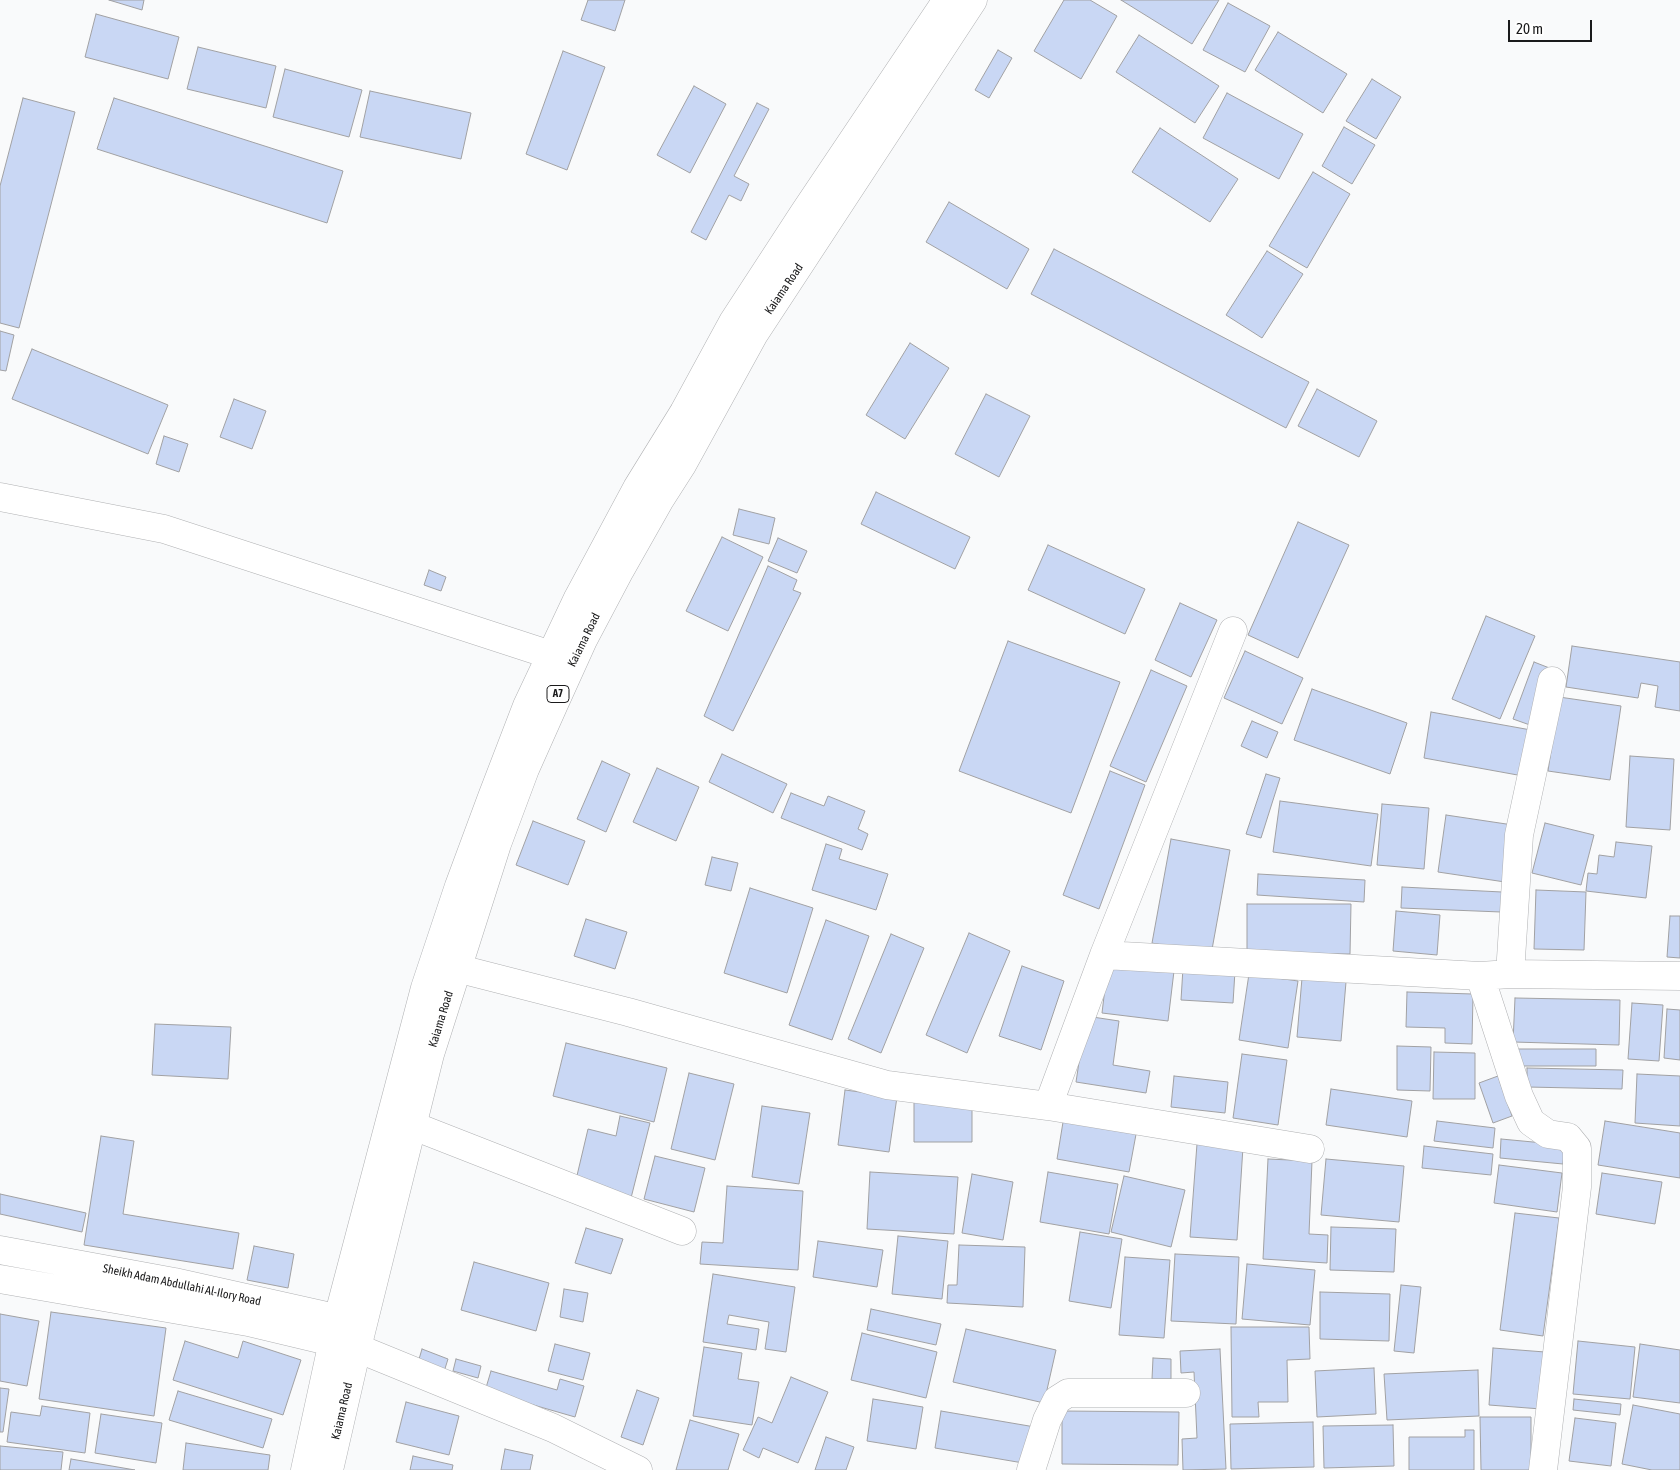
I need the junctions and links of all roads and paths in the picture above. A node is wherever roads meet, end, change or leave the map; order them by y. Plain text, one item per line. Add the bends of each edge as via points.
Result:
1 (947, 0) edge
2 (973, 0) edge
3 (0, 498) edge
4 (1233, 631) dead end
5 (551, 655) junction
6 (1552, 681) dead end
7 (1104, 955) junction
8 (456, 968) junction
9 (1510, 974) junction
10 (1480, 976) junction
11 (1680, 976) edge
12 (1048, 1106) junction
13 (412, 1125) junction
14 (1310, 1149) dead end
15 (682, 1231) dead end
16 (0, 1250) edge
17 (0, 1279) edge
18 (348, 1333) junction
19 (1186, 1393) dead end
20 (305, 1470) edge
21 (329, 1470) edge
22 (638, 1470) edge
23 (1031, 1470) edge
24 (1543, 1470) edge

1 - 5 main road, Kaiama Road / A7 via 733,322 684,412 632,497
2 - 8 main road, Kaiama Road / A7 via 754,334 620,570 580,648 525,770
3 - 5 main road via 164,529
4 - 7 main road
5 - 18 main road, Kaiama Road / A7 via 492,797 425,988
6 - 9 main road via 1519,835
7 - 10 main road
7 - 12 main road
8 - 12 main road via 628,1012 887,1085
8 - 13 main road, Kaiama Road / A7
9 - 10 main road
9 - 11 main road
10 - 24 main road via 1519,1096 1531,1122 1548,1134 1568,1137 1577,1148 1577,1186
12 - 14 main road
13 - 15 main road
13 - 18 main road, Kaiama Road / A7
16 - 18 main road, Sheikh Adam Abdullahi Al-Ilory Road via 174,1282
17 - 18 main road, Sheikh Adam Abdullahi Al-Ilory Road via 248,1322
18 - 20 main road, Kaiama Road / A7
18 - 21 main road, Kaiama Road / A7
18 - 22 main road
19 - 23 main road via 1068,1393 1057,1400 1047,1420

